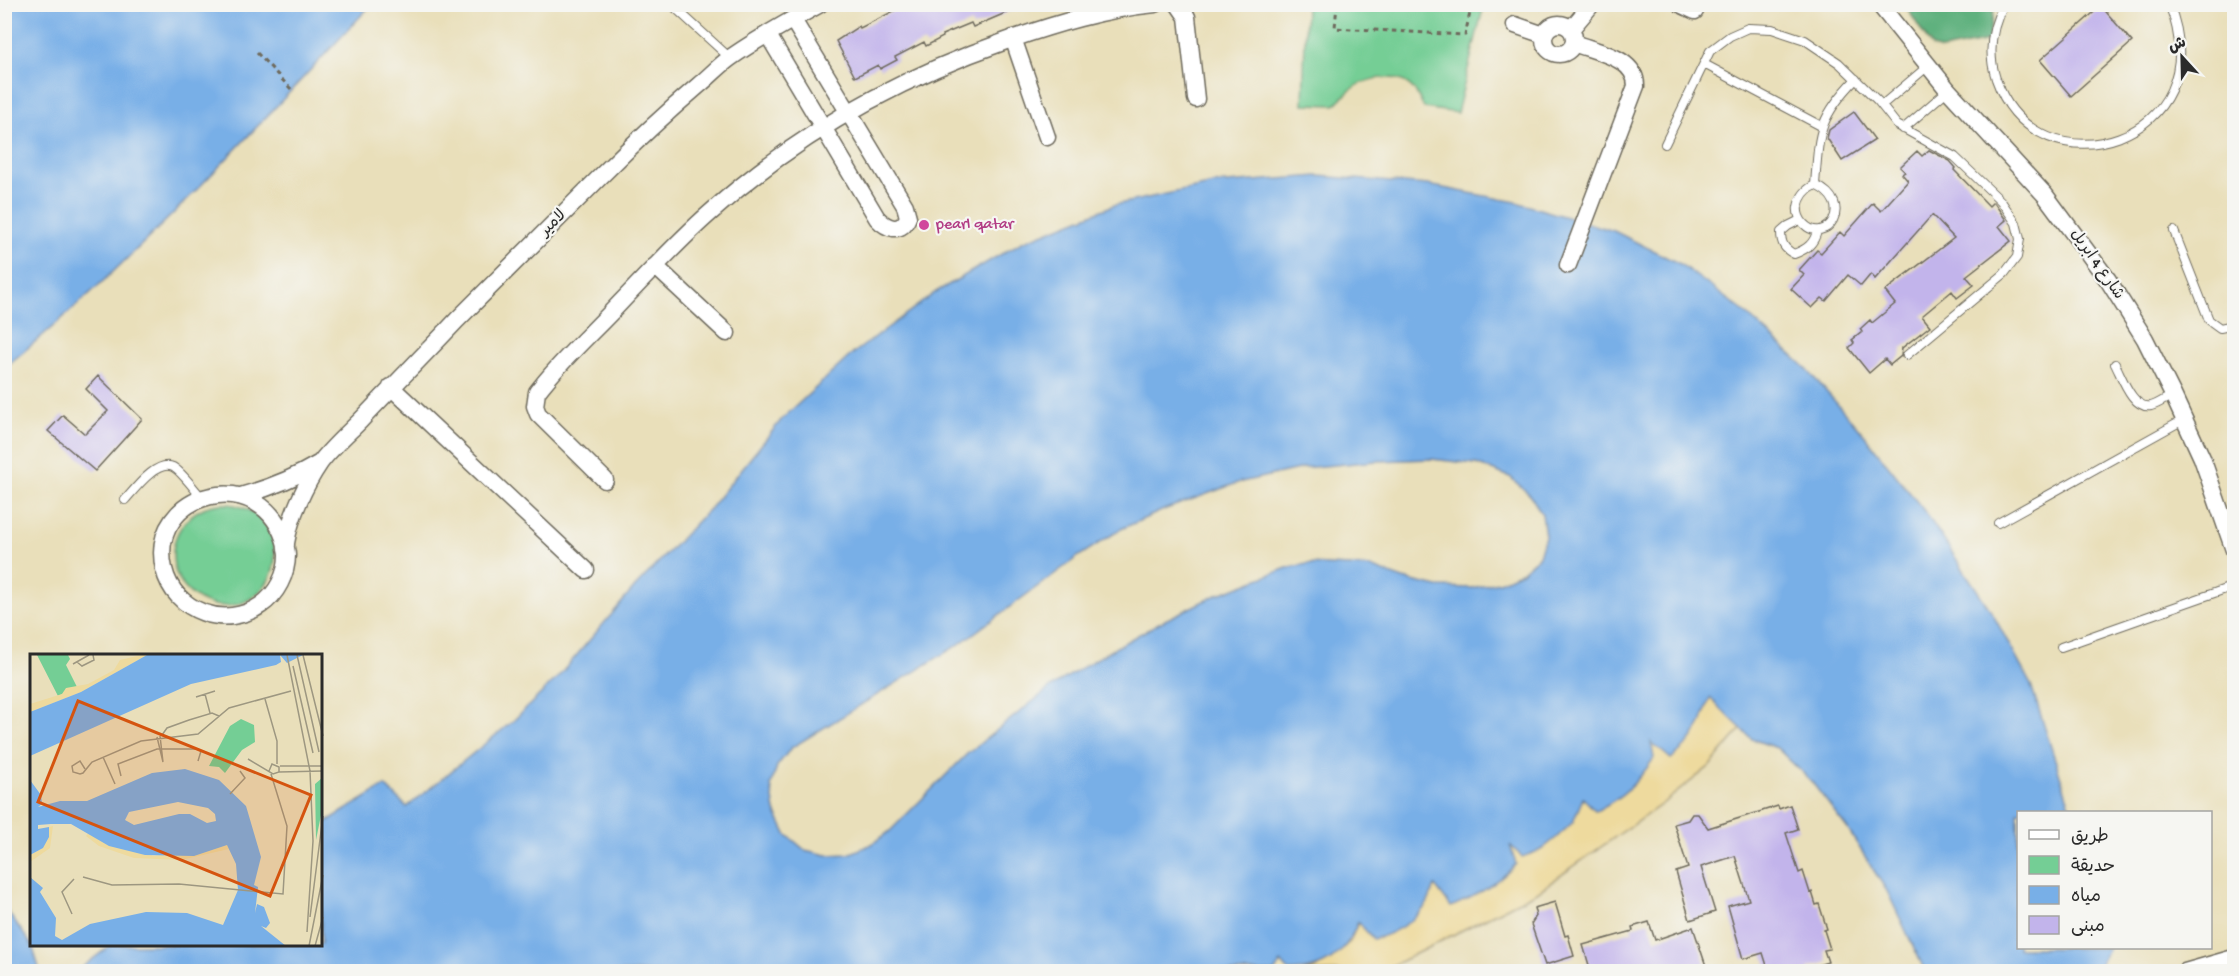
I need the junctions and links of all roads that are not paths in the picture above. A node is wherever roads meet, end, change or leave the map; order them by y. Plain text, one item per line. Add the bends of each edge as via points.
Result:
1 (671, 4) edge
2 (1155, 4) edge
3 (1178, 4) edge
4 (1593, 4) edge
5 (1880, 4) edge
6 (1886, 4) edge
7 (2004, 4) edge
8 (2169, 4) edge
9 (812, 7) edge
10 (793, 20) junction
11 (1893, 21) junction
12 (1515, 25) dead end
13 (768, 35) junction
14 (1544, 35) junction
15 (1572, 36) junction
16 (1013, 38) junction
17 (730, 58) junction
18 (1704, 64) junction
19 (1928, 66) junction
20 (1856, 79) junction
21 (1948, 90) junction
22 (1196, 99) dead end
23 (1882, 105) junction
24 (848, 112) junction
25 (1821, 126) junction
26 (823, 127) junction
27 (1903, 129) junction
28 (1047, 137) dead end
29 (1665, 144) dead end
30 (1815, 184) junction
31 (1800, 220) junction
32 (1817, 231) junction
33 (2174, 231) dead end
34 (655, 266) junction
35 (1568, 266) dead end
36 (2235, 325) edge
37 (727, 333) dead end
38 (1907, 355) dead end
39 (2115, 364) dead end
40 (391, 387) junction
41 (2174, 395) junction
42 (2184, 419) junction
43 (321, 462) junction
44 (605, 480) dead end
45 (241, 496) junction
46 (202, 498) junction
47 (125, 500) dead end
48 (1998, 523) dead end
49 (286, 545) junction
50 (2235, 550) edge
51 (586, 570) dead end
52 (2235, 586) edge
53 (2061, 646) dead end
54 (2235, 958) edge
55 (2185, 972) edge

1 - 17 lane
2 - 16 street via 1073,19
3 - 22 street via 1187,17
4 - 15 street
5 - 11 street, شارع 4 ابريل
6 - 11 street, شارع 4 ابريل
7 - 8 lane via 1991,42 1993,68 2001,93 2016,115 2037,131 2061,141 2088,144 2114,140 2138,129 2171,92 2181,48 2178,25
9 - 10 street, لامير
10 - 13 street, لامير
10 - 24 street
11 - 19 street, شارع 4 ابريل
12 - 14 street
13 - 17 street, لامير
13 - 26 street
14 - 15 street via 1550,26 1561,24
14 - 15 street via 1545,47 1554,54 1566,53
15 - 35 street via 1628,65 1636,86
16 - 24 street via 914,77
16 - 28 street
17 - 40 street, لامير via 654,124
18 - 20 lane via 1710,51 1730,36 1748,28 1772,28 1805,40
18 - 25 lane
18 - 29 lane
19 - 21 street, شارع 4 ابريل
19 - 23 lane
20 - 23 lane
20 - 25 lane via 1836,99
21 - 27 lane
21 - 41 street, شارع 4 ابريل via 2037,186 2074,234 2145,339
23 - 27 lane
24 - 26 street
24 - 26 street via 905,206 908,217 902,226 888,228 877,218
25 - 30 lane
26 - 34 street via 740,187
27 - 38 lane via 1955,157 1978,178 2001,201 2016,223 2020,239 2017,257 2004,274
30 - 31 lane via 1807,189 1798,208
30 - 32 lane via 1827,190 1836,209 1827,228
31 - 32 lane
31 - 32 lane via 1781,232 1787,250 1794,254 1806,250
33 - 36 lane via 2209,320 2220,328
34 - 37 street
34 - 44 street via 544,383 535,399 538,414
39 - 41 lane via 2136,402 2152,405
40 - 43 street, لامير
40 - 51 street
41 - 42 street, شارع 4 ابريل
42 - 48 lane
42 - 50 street, شارع 4 ابريل
43 - 45 street, لامير via 273,487
43 - 49 street, لامير via 307,486
45 - 46 street
45 - 49 street via 267,510
46 - 47 lane via 174,467 164,465 155,468
46 - 49 street via 178,515 167,531 163,551 164,571 172,589 194,609 213,616 232,616 260,606 280,584
52 - 53 lane
54 - 55 street

